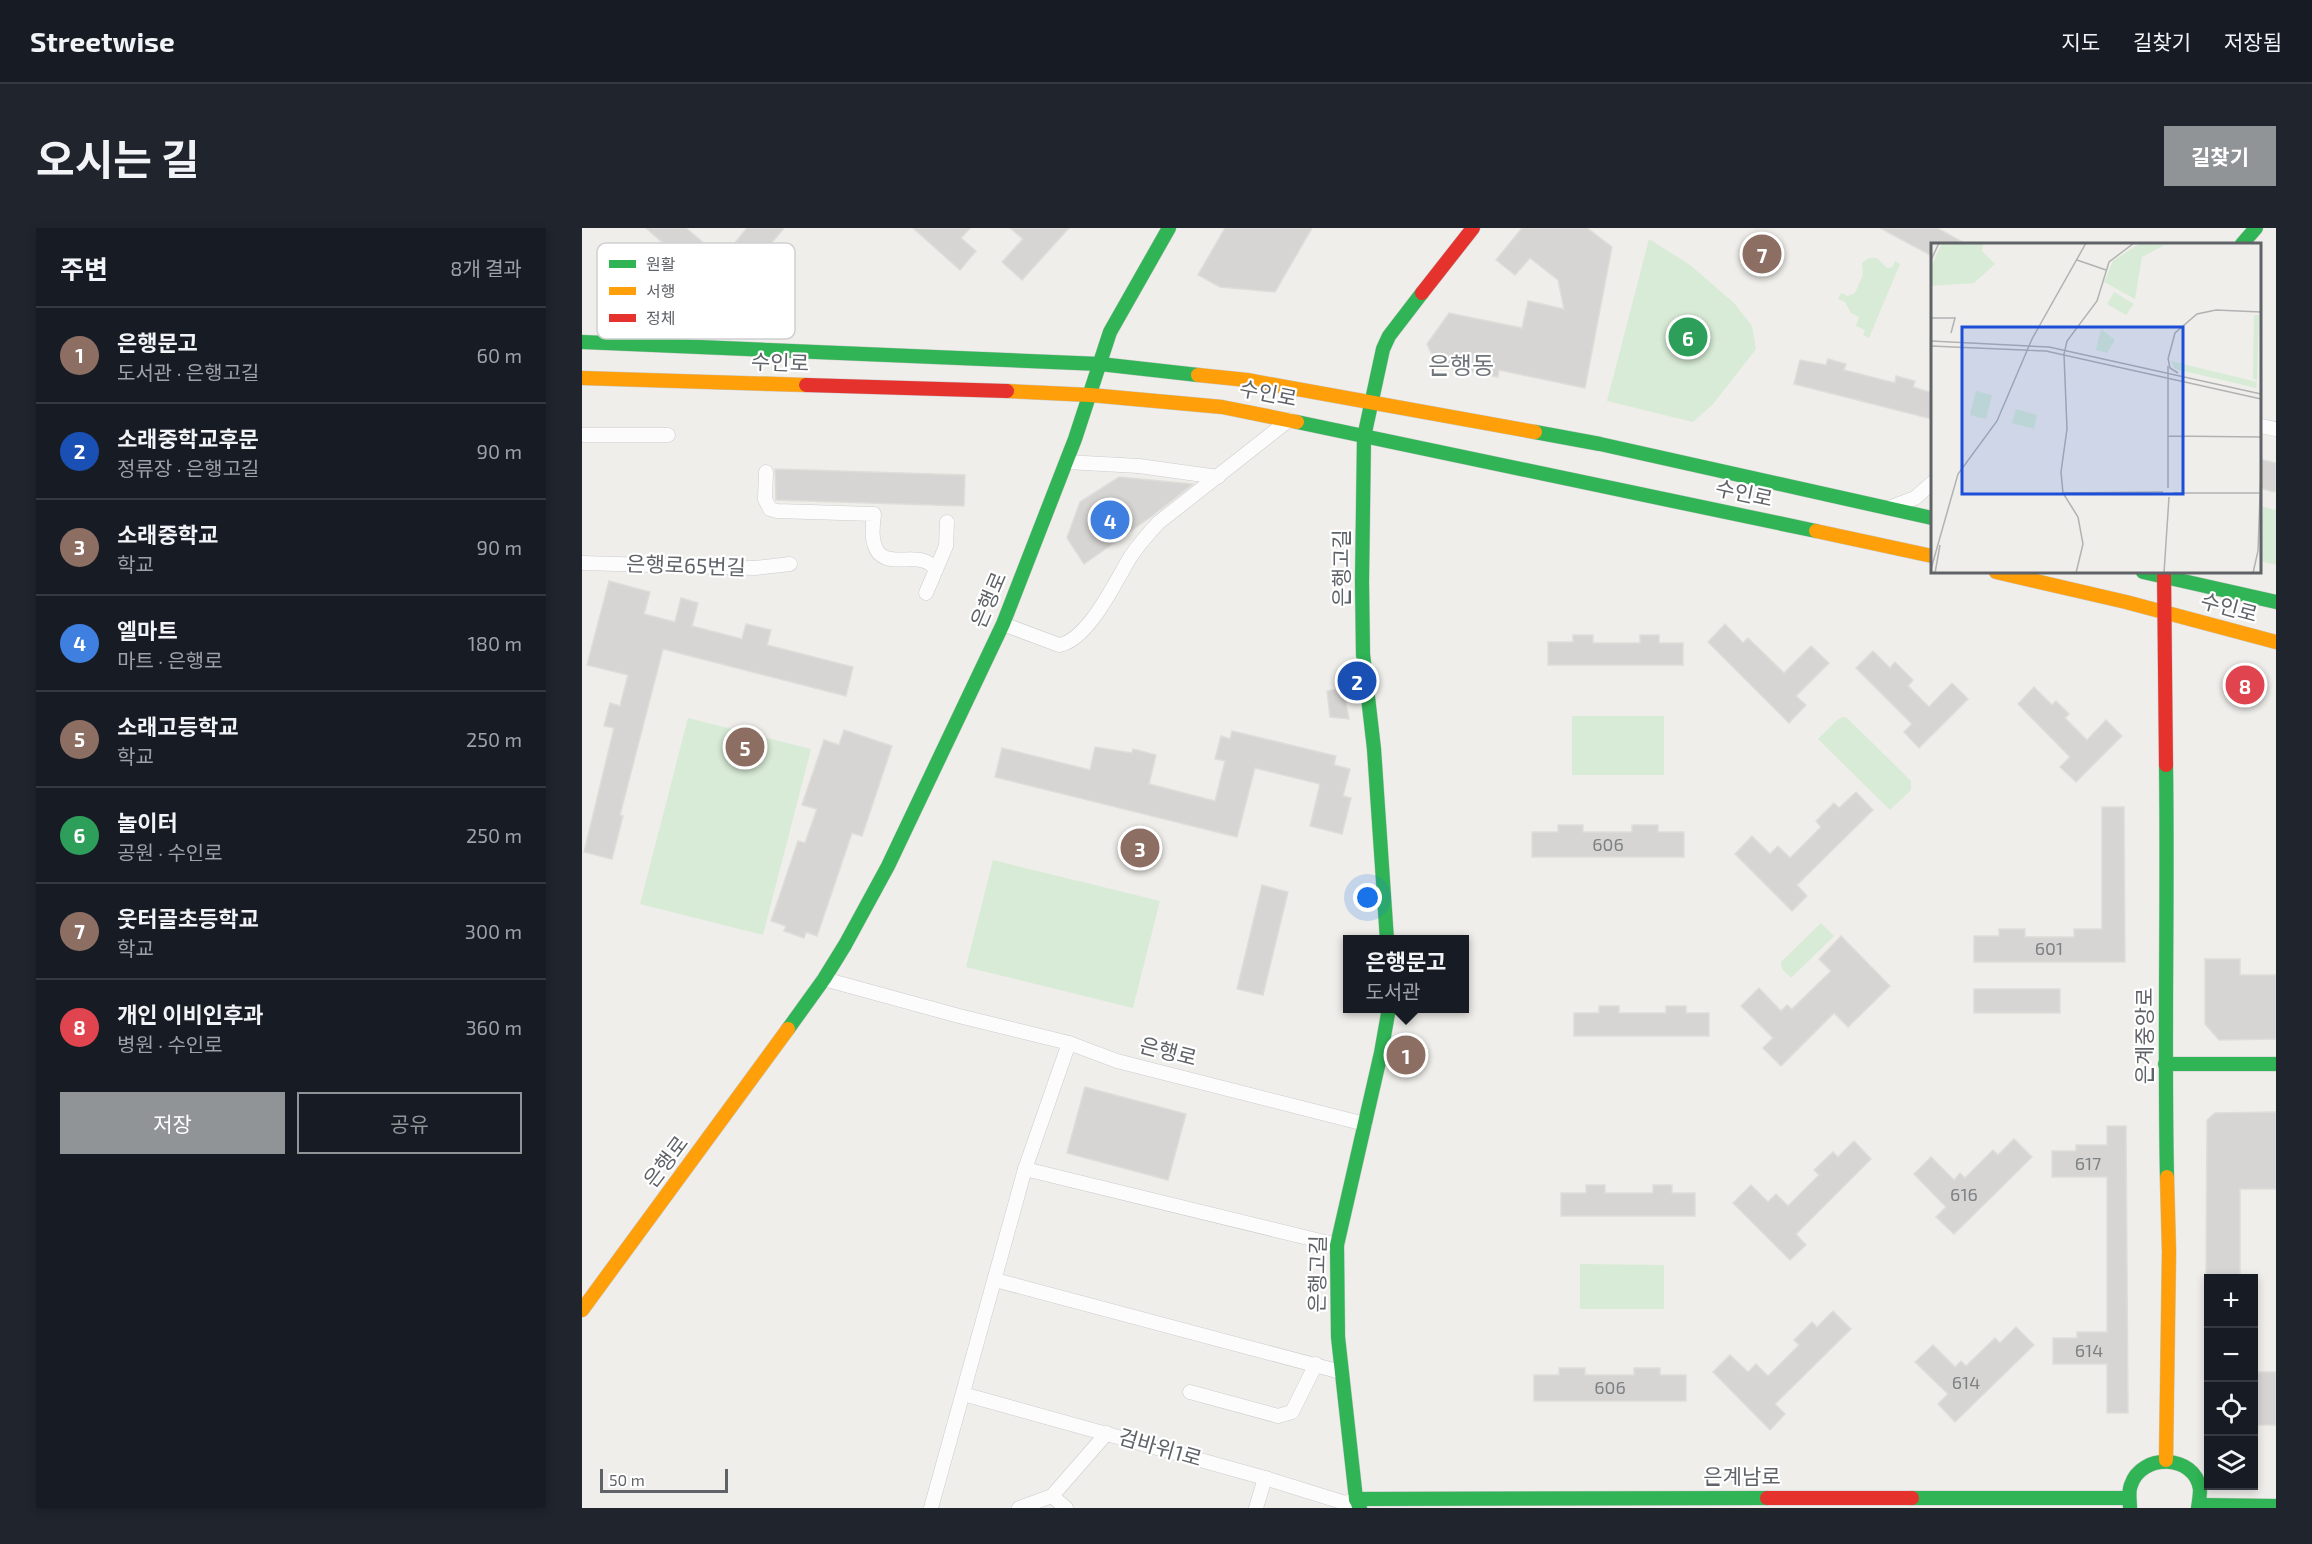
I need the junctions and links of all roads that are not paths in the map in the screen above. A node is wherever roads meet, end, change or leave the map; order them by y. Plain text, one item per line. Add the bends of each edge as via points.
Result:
1 (1169, 228) edge
2 (1473, 228) edge
3 (2256, 228) edge
4 (2243, 243) edge
5 (582, 342) edge
6 (1100, 364) junction
7 (582, 378) edge
8 (1090, 395) junction
9 (1371, 402) junction
10 (1290, 420) junction
11 (2261, 426) edge
12 (2276, 429) edge
13 (582, 435) edge
14 (668, 435) dead end
15 (1364, 436) junction
16 (1066, 462) junction
17 (766, 472) dead end
18 (1218, 477) junction
19 (1931, 484) edge
20 (1888, 508) junction
21 (1931, 518) edge
22 (947, 522) dead end
23 (1931, 556) edge
24 (582, 563) edge
25 (790, 564) dead end
26 (936, 569) junction
27 (2000, 573) edge
28 (2164, 574) edge
29 (2223, 575) dead end
30 (926, 592) dead end
31 (2254, 597) junction
32 (2276, 602) edge
33 (2166, 612) junction
34 (1003, 624) junction
35 (2276, 642) edge
36 (1387, 935) edge
37 (824, 979) junction
38 (1388, 1013) edge
39 (1069, 1043) junction
40 (2165, 1064) junction
41 (2276, 1064) edge
42 (1365, 1124) junction
43 (1025, 1169) junction
44 (1337, 1245) junction
45 (995, 1280) junction
46 (582, 1310) edge
47 (1317, 1365) junction
48 (1341, 1372) junction
49 (1190, 1392) dead end
50 (963, 1394) junction
51 (1107, 1433) junction
52 (2166, 1460) junction
53 (1265, 1478) junction
54 (1052, 1496) junction
55 (1358, 1503) edge
56 (2129, 1503) edge
57 (2276, 1506) edge
58 (2199, 1507) edge
59 (931, 1508) edge
60 (1019, 1508) edge
61 (1066, 1508) edge
62 (1256, 1508) edge

1 - 6 street, 은행로 via 1116,318
2 - 9 street, 은행고길 via 1389,336
3 - 4 street
5 - 6 street, 수인로
6 - 8 street, 은행로
6 - 9 street, 수인로 via 1247,380
7 - 8 street, 수인로
8 - 10 street, 수인로 via 1222,407
8 - 16 street, 은행로
9 - 15 street, 은행고길
9 - 20 street, 수인로 via 1600,444
10 - 15 street, 수인로
10 - 18 street
11 - 12 street
13 - 14 street
15 - 23 street, 수인로
15 - 36 street, 은행고길 via 1363,654
16 - 18 street via 1139,466
16 - 34 street, 은행로
17 - 26 street via 765,499 770,509 874,514 873,541 882,556 922,560
18 - 34 street via 1142,540 1104,605 1068,644 1059,645
19 - 20 street via 1915,498
20 - 21 street, 수인로
22 - 26 street via 946,546
24 - 25 street, 은행로65번길 via 755,568
26 - 30 street
27 - 33 street, 수인로
28 - 31 street, 수인로
28 - 33 street, 은계중앙로
29 - 31 street
31 - 32 street, 수인로
33 - 35 street, 수인로
33 - 40 street, 은계중앙로
34 - 37 street, 은행로 via 888,866
37 - 39 street, 은행로
37 - 46 street, 은행로
38 - 42 street, 은행고길
39 - 42 street, 은행로 via 1117,1061
39 - 43 street
40 - 41 street
40 - 52 street, 은계중앙로 via 2169,1252
42 - 44 street, 은행고길
43 - 44 street
43 - 45 street
44 - 48 street, 은행고길
45 - 47 street
45 - 50 street
47 - 48 street
47 - 49 street via 1292,1412 1278,1416
48 - 55 street, 은행고길
50 - 51 street, 검바위1로
50 - 59 street
51 - 53 street, 검바위1로
51 - 54 street
52 - 56 street via 2154,1461 2134,1475
52 - 58 street via 2186,1467 2193,1475 2200,1495
53 - 55 street, 검바위1로 via 1345,1503
53 - 62 street
54 - 60 street
54 - 61 street
55 - 56 street, 은계남로
57 - 58 street

